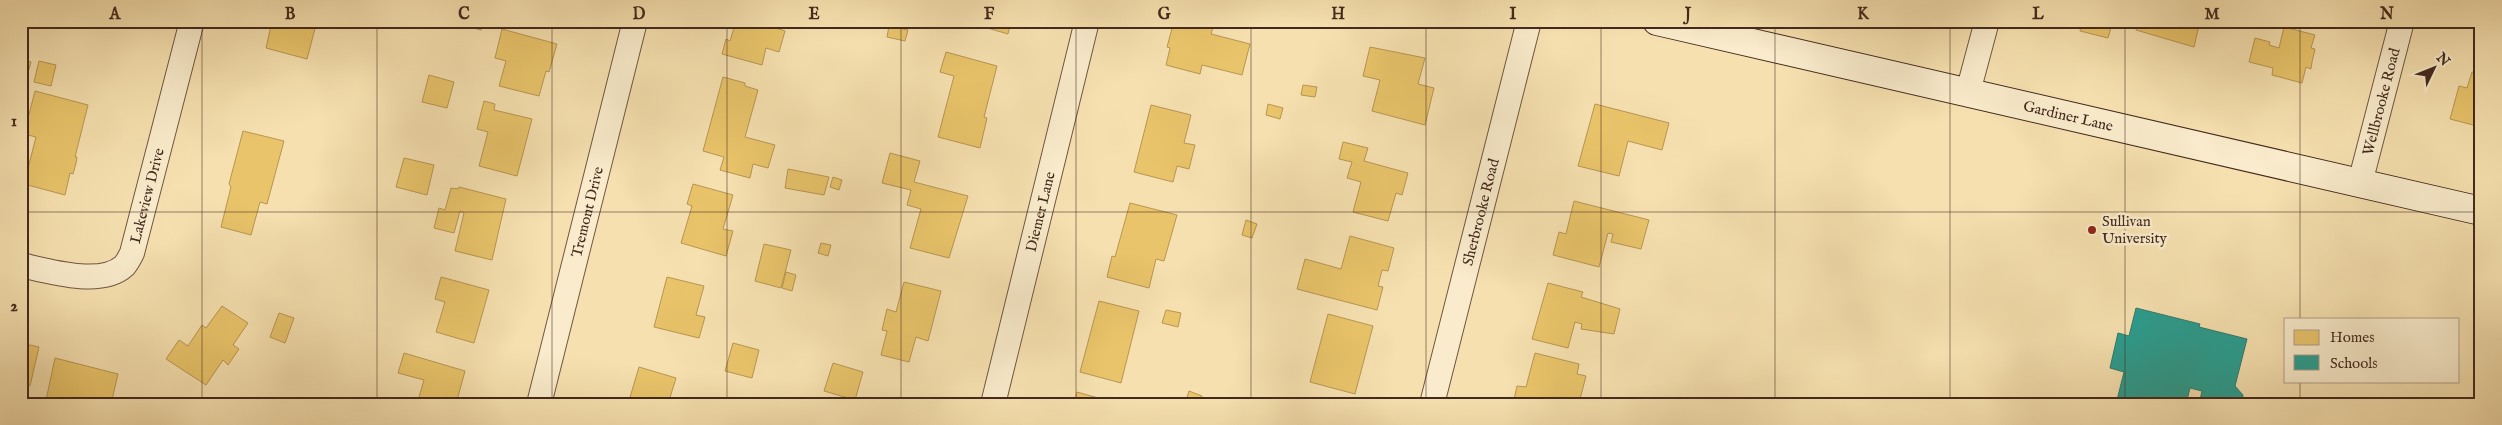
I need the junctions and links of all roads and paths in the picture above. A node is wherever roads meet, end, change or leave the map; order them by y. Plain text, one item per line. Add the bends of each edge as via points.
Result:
1 (192, 21) edge
2 (635, 21) edge
3 (1087, 21) edge
4 (1529, 21) edge
5 (1657, 21) edge
6 (1986, 21) edge
7 (2402, 21) edge
8 (1968, 92) junction
9 (2360, 183) junction
10 (2481, 211) edge
11 (21, 265) edge
12 (539, 404) edge
13 (993, 404) edge
14 (1432, 404) edge

1 - 11 street, Lakeview Drive via 132,253 125,266 90,277
2 - 12 street, Tremont Drive
3 - 13 street, Diemer Lane
4 - 14 street, Sherbrooke Road
5 - 8 main road, Gardiner Lane
6 - 8 street
7 - 9 street, Wellbrooke Road
8 - 9 main road, Gardiner Lane
9 - 10 main road, Gardiner Lane

